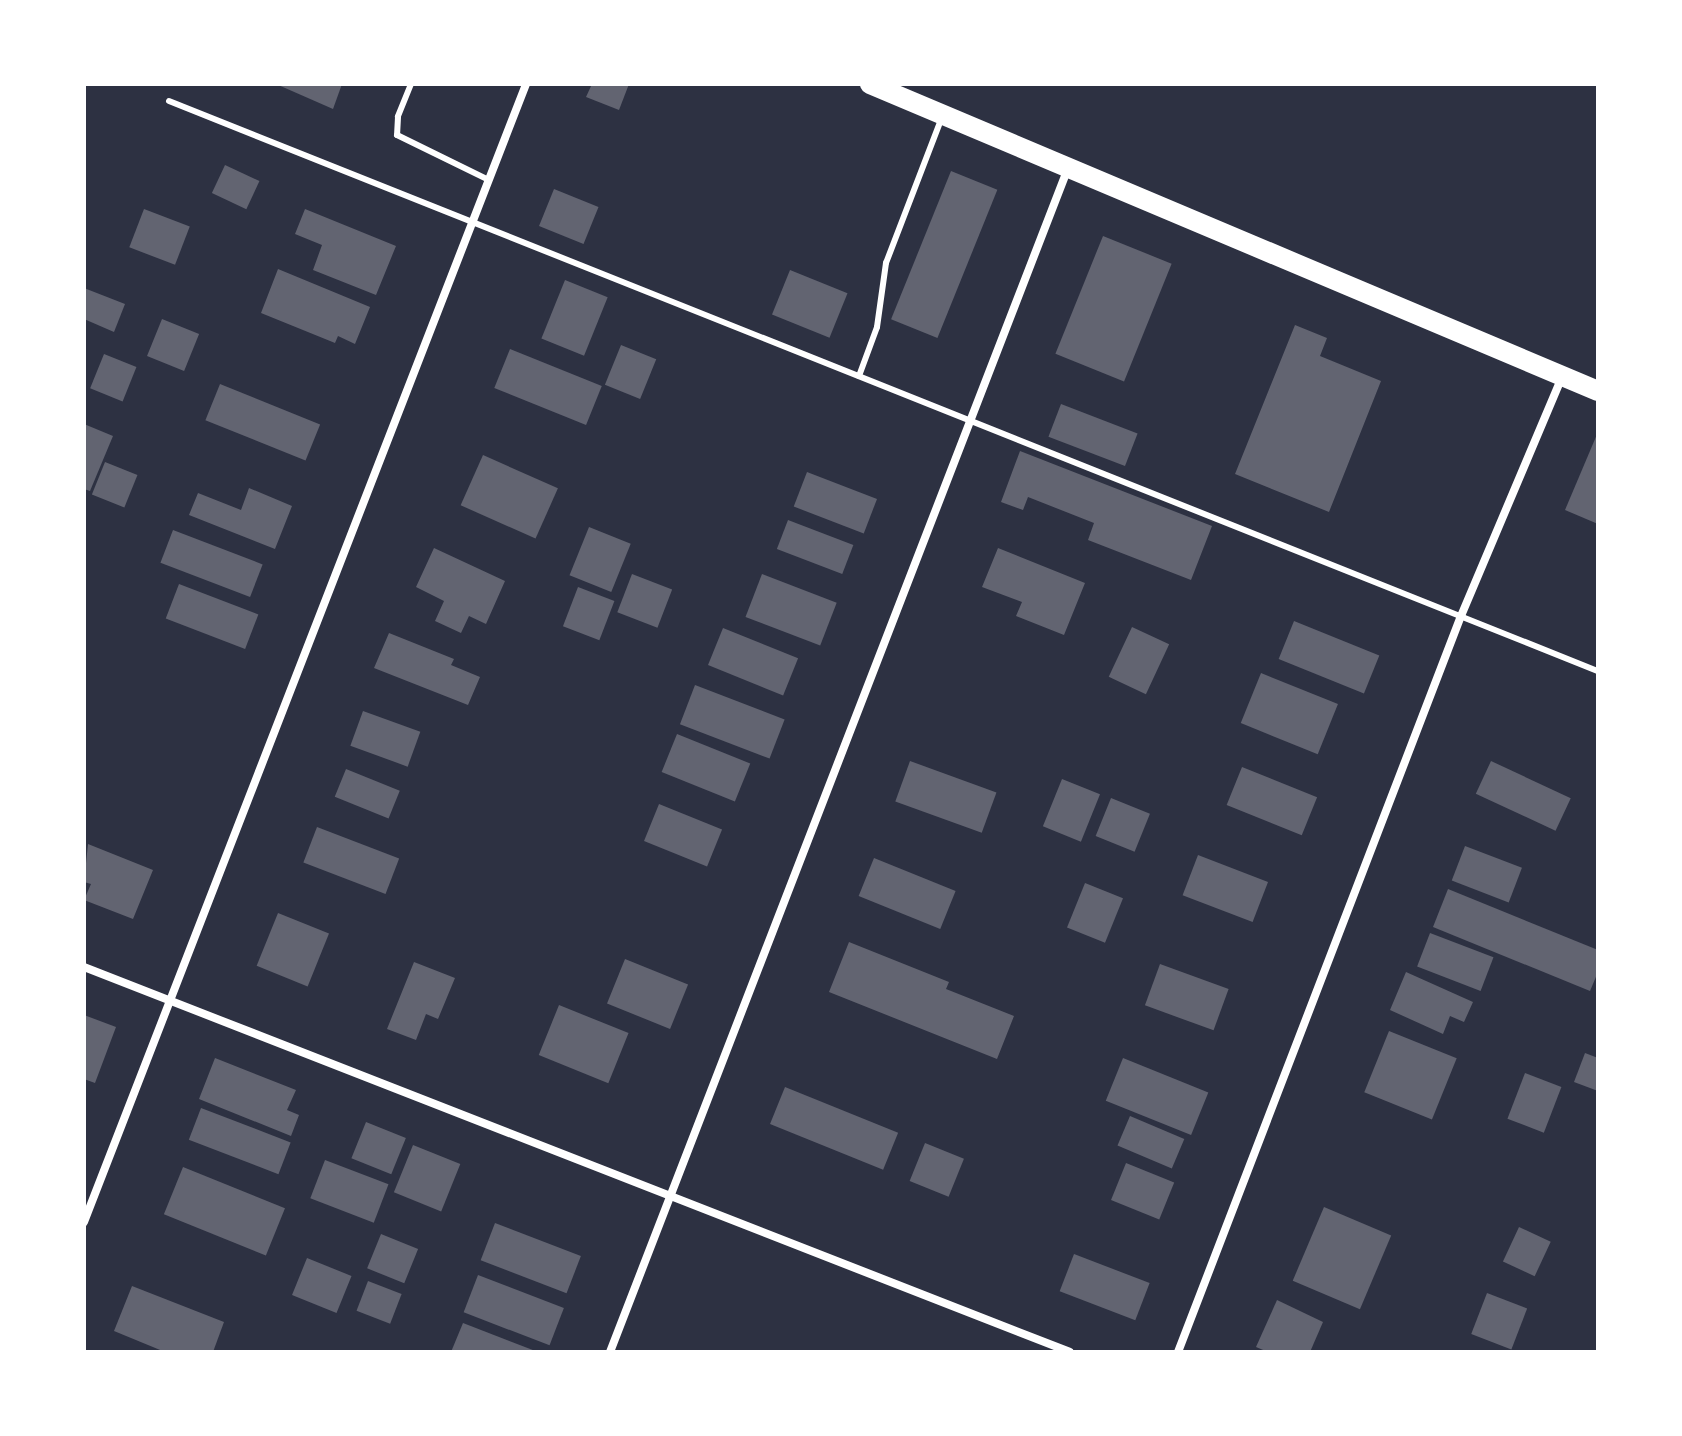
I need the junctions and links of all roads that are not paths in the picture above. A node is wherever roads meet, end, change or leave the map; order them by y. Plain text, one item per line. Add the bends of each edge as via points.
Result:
1 (411, 84) edge
2 (526, 84) edge
3 (870, 84) edge
4 (169, 101) dead end
5 (942, 116) junction
6 (1067, 171) junction
7 (489, 180) junction
8 (472, 222) junction
9 (859, 376) junction
10 (1562, 376) junction
11 (1598, 391) edge
12 (967, 419) junction
13 (1461, 616) junction
14 (1598, 671) edge
15 (84, 967) edge
16 (171, 1001) junction
17 (673, 1194) junction
18 (84, 1222) edge
19 (610, 1352) edge
20 (1070, 1352) edge
21 (1178, 1352) edge

1 - 7 lane via 397,135
2 - 7 street
3 - 5 main road
4 - 8 lane
5 - 6 main road
5 - 9 lane via 886,263 877,327
6 - 10 main road
6 - 12 street
7 - 8 street
8 - 9 lane
8 - 16 street
9 - 12 lane
10 - 11 main road
10 - 13 street
12 - 13 lane
12 - 17 street
13 - 14 lane
13 - 21 street
15 - 16 street
16 - 17 street
16 - 18 street
17 - 19 street
17 - 20 street

